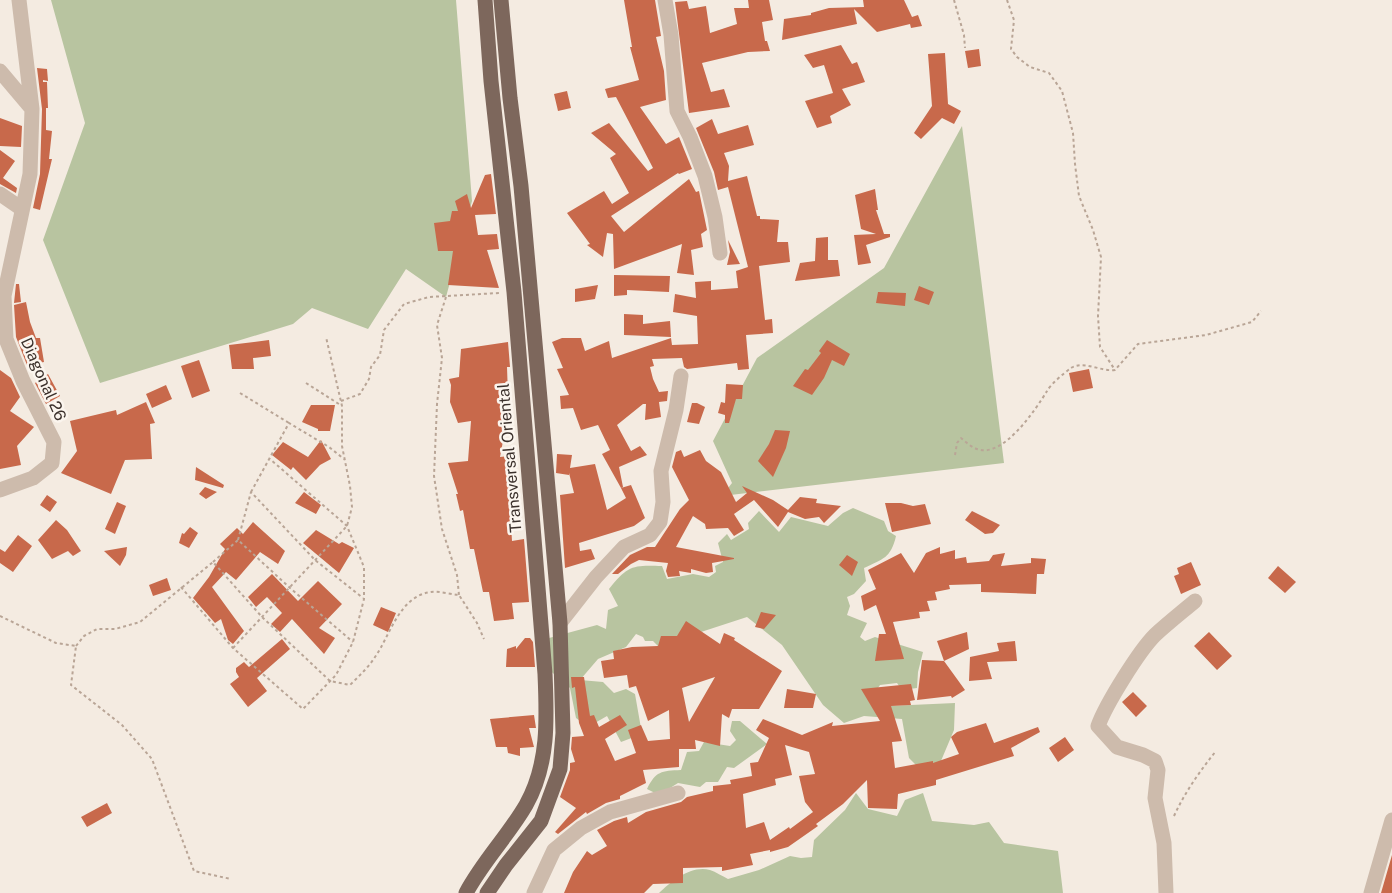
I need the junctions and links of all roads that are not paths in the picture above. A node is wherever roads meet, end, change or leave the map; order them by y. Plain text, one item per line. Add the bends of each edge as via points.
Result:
1 (20, 0) edge
2 (485, 0) edge
3 (501, 0) edge
4 (665, 0) edge
5 (0, 71) edge
6 (32, 109) junction
7 (0, 194) edge
8 (22, 209) junction
9 (720, 253) dead end
10 (514, 296) junction
11 (530, 300) junction
12 (681, 376) dead end
13 (0, 490) edge
14 (1195, 601) dead end
15 (560, 622) junction
16 (678, 793) dead end
17 (1392, 820) edge
18 (466, 893) edge
19 (487, 893) edge
20 (534, 893) edge
21 (1166, 893) edge
22 (1371, 893) edge

1 - 6 street, Diagonal 26
2 - 10 main road, Transversal Oriental
3 - 11 main road
4 - 9 street via 677,111 705,176
5 - 6 street
6 - 8 street, Diagonal 26 via 30,174
7 - 8 street
8 - 13 street, Diagonal 26 via 4,296 6,339 54,442 52,463 33,478
10 - 11 main road
10 - 18 main road, Transversal Oriental via 547,730 544,752 526,804
11 - 15 main road
12 - 15 street via 661,471 660,522 650,535 624,547
14 - 21 street via 1154,636 1098,726 1117,747 1155,761 1155,798 1164,843
15 - 19 main road via 560,769 541,821
16 - 20 street via 610,812 581,828 554,850
17 - 22 street

